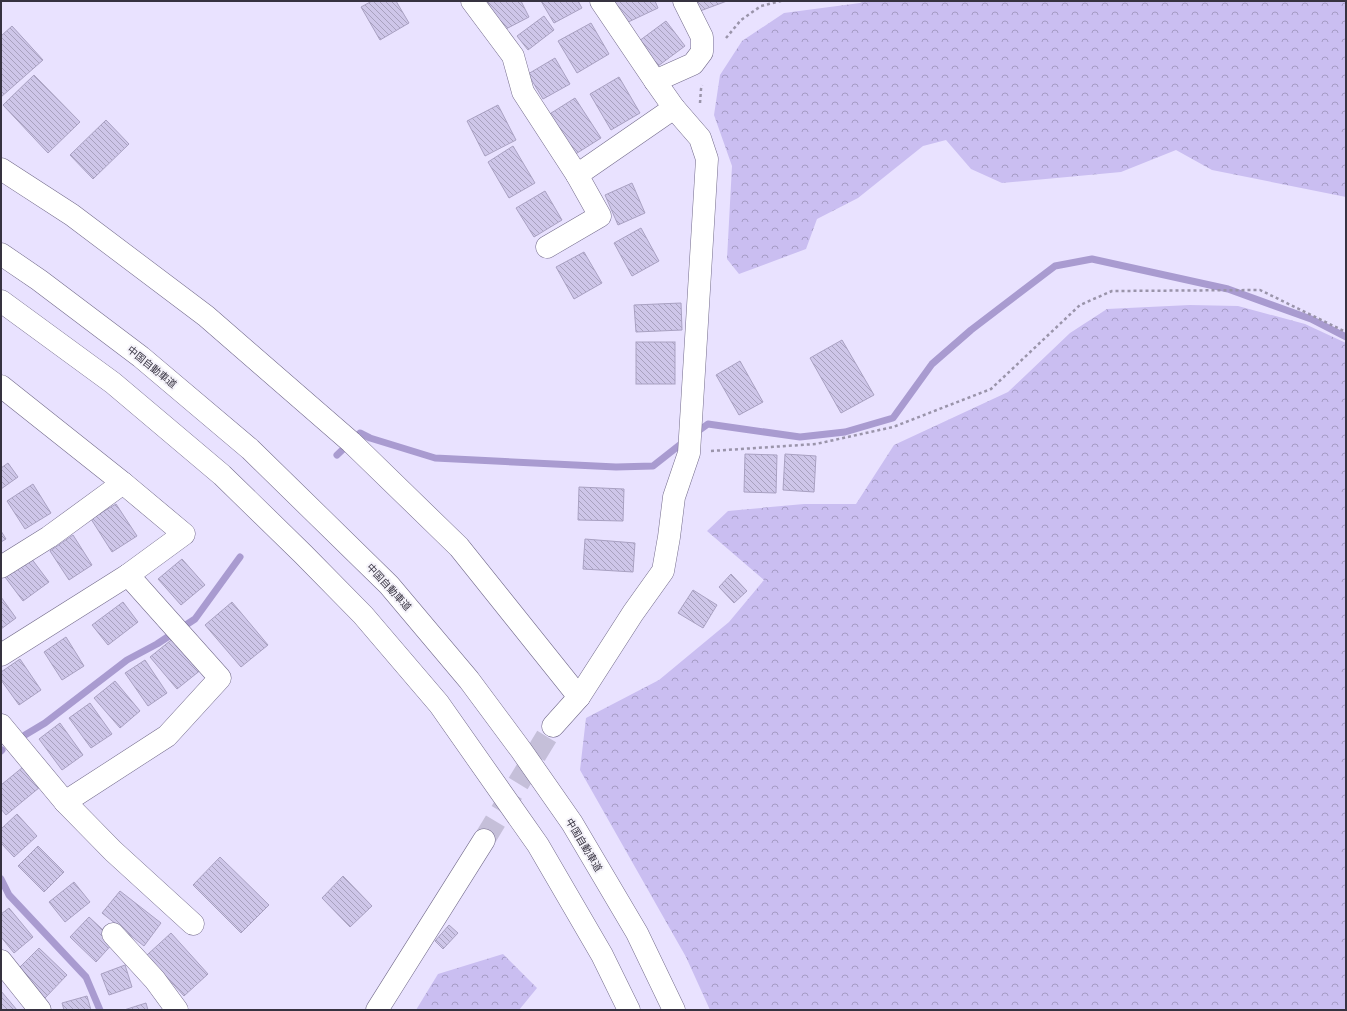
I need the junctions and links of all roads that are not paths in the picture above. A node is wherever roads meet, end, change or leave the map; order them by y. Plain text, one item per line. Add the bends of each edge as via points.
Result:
1 (472, 1) edge
2 (601, 1) edge
3 (684, 1) edge
4 (654, 81) junction
5 (674, 108) junction
6 (1, 169) edge
7 (577, 175) junction
8 (547, 247) dead end
9 (1, 254) edge
10 (1, 301) edge
11 (1, 386) edge
12 (123, 483) junction
13 (1, 567) edge
14 (128, 575) junction
15 (1, 655) edge
16 (579, 696) junction
17 (1, 725) edge
18 (553, 726) tunnel mouth
19 (65, 802) junction
20 (484, 840) tunnel mouth
21 (193, 924) dead end
22 (113, 934) dead end
23 (1, 961) edge
24 (40, 1010) edge
25 (177, 1010) edge
26 (377, 1010) edge
27 (629, 1010) edge
28 (674, 1010) edge

1 - 7 main road via 512,56 524,92
2 - 4 main road
3 - 4 main road via 702,37 702,52 693,64
4 - 5 main road
5 - 7 main road
5 - 16 main road via 700,138 707,159 689,453 674,498 663,571
6 - 16 main road via 72,216 206,316 351,442 460,547
7 - 8 main road via 600,216
9 - 28 main road, 中国自動車道 via 141,357 250,449 389,585 469,680 572,823 636,933
10 - 27 main road via 113,383 222,475 363,615 439,704 538,845 602,956
11 - 12 main road
12 - 13 main road via 50,537
12 - 14 main road via 184,534
14 - 15 main road
14 - 19 main road via 220,678 167,736
16 - 18 main road
17 - 19 main road
19 - 21 main road via 113,851
20 - 26 main road
22 - 25 main road via 155,980
23 - 24 main road

